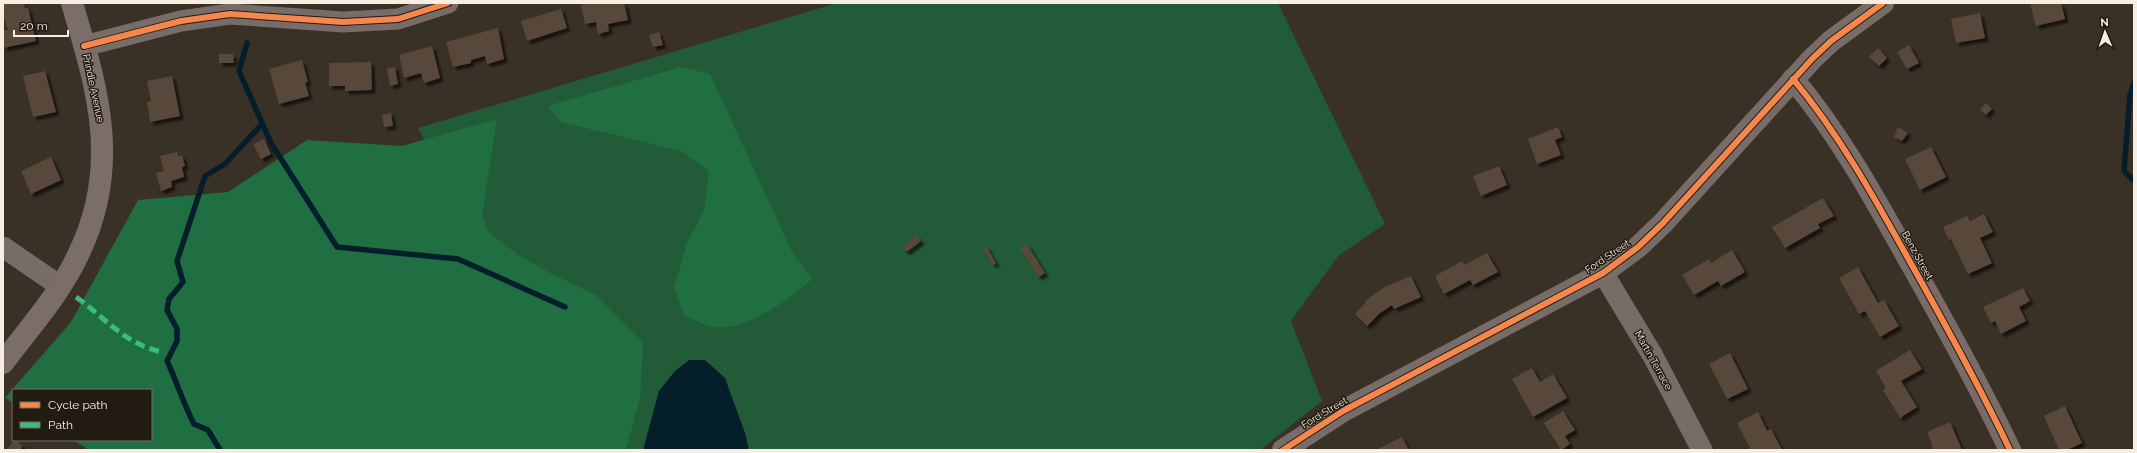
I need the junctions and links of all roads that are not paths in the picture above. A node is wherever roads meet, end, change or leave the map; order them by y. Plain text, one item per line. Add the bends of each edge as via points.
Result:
1 (72, 3) edge
2 (448, 3) edge
3 (1883, 3) edge
4 (84, 46) junction
5 (1793, 79) junction
6 (3, 247) edge
7 (1603, 273) junction
8 (60, 286) junction
9 (3, 363) edge
10 (1283, 450) edge
11 (1702, 450) edge
12 (2010, 450) edge

1 - 4 main road, Prindle Avenue
2 - 4 street via 398,19 343,22 230,14 181,21
3 - 5 street, Ford Street via 1831,41
4 - 8 main road, Prindle Avenue via 100,108 103,166 92,222 79,254
5 - 7 street, Ford Street via 1663,223 1638,247
5 - 12 street, Benz Street via 1830,127 1881,210 1981,390
6 - 8 street
7 - 10 street, Ford Street via 1343,411
7 - 11 street, Martin Terrace via 1653,356
8 - 9 main road, Prindle Avenue

